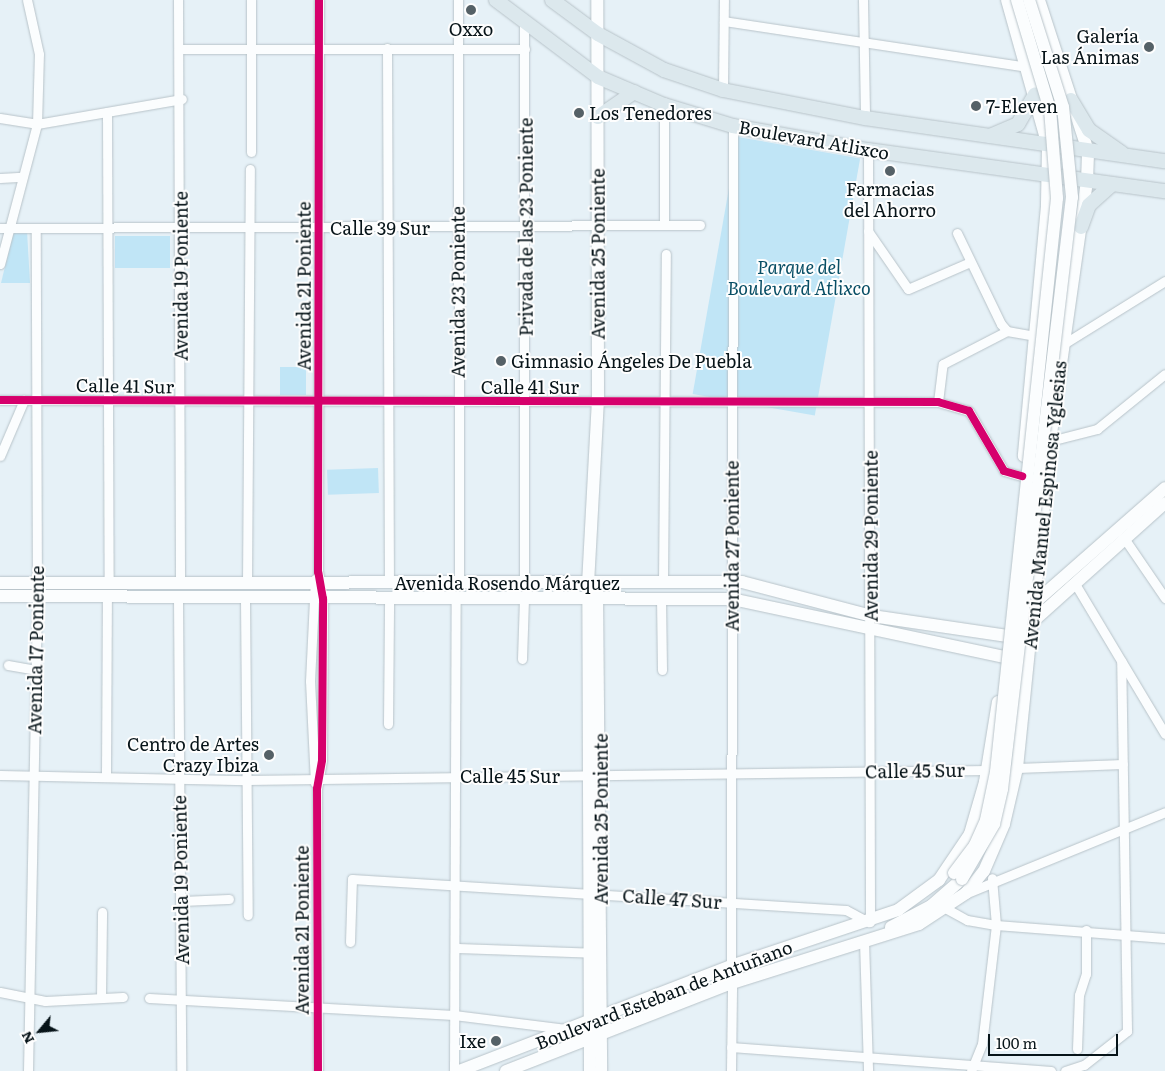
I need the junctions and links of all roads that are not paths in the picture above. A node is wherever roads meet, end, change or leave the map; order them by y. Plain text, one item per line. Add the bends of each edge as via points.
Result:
1 (27, 0) edge
2 (178, 0) edge
3 (251, 0) edge
4 (319, 0) edge
5 (458, 0) edge
6 (496, 0) edge
7 (552, 0) edge
8 (598, 0) edge
9 (724, 0) edge
10 (863, 0) edge
11 (1007, 0) edge
12 (1017, 0) edge
13 (1029, 0) edge
14 (1039, 0) edge
15 (724, 21) junction
16 (524, 22) junction
17 (598, 34) junction
18 (864, 43) junction
19 (320, 48) junction
20 (387, 48) junction
21 (182, 49) junction
22 (253, 49) junction
23 (525, 49) junction
24 (458, 50) junction
25 (1027, 67) junction
26 (1060, 67) junction
27 (598, 77) junction
28 (723, 90) junction
29 (634, 92) junction
30 (1035, 94) junction
31 (182, 99) junction
32 (1071, 100) junction
33 (664, 105) junction
34 (107, 112) junction
35 (598, 117) junction
36 (0, 118) edge
37 (865, 118) junction
38 (37, 124) junction
39 (733, 126) junction
40 (989, 136) junction
41 (1048, 146) junction
42 (868, 150) junction
43 (1088, 151) junction
44 (251, 152) dead end
45 (1127, 156) junction
46 (1165, 161) edge
47 (250, 169) dead end
48 (1048, 176) junction
49 (22, 177) junction
50 (0, 178) edge
51 (1087, 182) junction
52 (1111, 185) junction
53 (1165, 191) edge
54 (597, 225) junction
55 (664, 225) junction
56 (700, 225) dead end
57 (181, 226) junction
58 (527, 226) junction
59 (108, 227) junction
60 (1081, 227) junction
61 (5, 228) edge
62 (36, 228) junction
63 (250, 228) junction
64 (320, 228) junction
65 (390, 228) junction
66 (458, 228) junction
67 (868, 230) junction
68 (957, 233) dead end
69 (666, 254) dead end
70 (968, 263) junction
71 (0, 264) edge
72 (1165, 281) edge
73 (1038, 296) junction
74 (1068, 299) junction
75 (1007, 332) junction
76 (1035, 336) junction
77 (1062, 346) junction
78 (1165, 374) edge
79 (0, 400) edge
80 (24, 400) junction
81 (36, 400) junction
82 (108, 401) junction
83 (319, 401) junction
84 (181, 402) junction
85 (251, 402) junction
86 (389, 402) junction
87 (458, 402) junction
88 (527, 402) junction
89 (598, 402) junction
90 (664, 402) junction
91 (938, 402) junction
92 (732, 403) junction
93 (872, 403) junction
94 (1050, 441) junction
95 (0, 456) edge
96 (1022, 476) junction
97 (1165, 488) edge
98 (1165, 502) edge
99 (1124, 538) junction
100 (1039, 562) junction
101 (318, 579) junction
102 (1059, 580) junction
103 (524, 582) junction
104 (663, 582) junction
105 (732, 582) junction
106 (1074, 582) junction
107 (0, 583) edge
108 (37, 583) junction
109 (109, 583) junction
110 (180, 583) junction
111 (459, 583) junction
112 (247, 584) junction
113 (389, 584) junction
114 (592, 584) junction
115 (0, 596) edge
116 (37, 597) junction
117 (107, 598) junction
118 (178, 598) junction
119 (389, 598) junction
120 (524, 598) junction
121 (661, 598) junction
122 (1165, 598) edge
123 (245, 599) junction
124 (317, 599) junction
125 (456, 599) junction
126 (732, 599) junction
127 (594, 601) junction
128 (1011, 605) junction
129 (1033, 612) junction
130 (872, 616) junction
131 (871, 629) junction
132 (986, 636) junction
133 (1008, 636) junction
134 (1005, 657) junction
135 (522, 659) dead end
136 (1121, 661) junction
137 (8, 665) dead end
138 (36, 670) junction
139 (662, 670) dead end
140 (388, 724) dead end
141 (1165, 734) edge
142 (1123, 764) junction
143 (1017, 768) junction
144 (987, 770) junction
145 (868, 771) junction
146 (0, 774) edge
147 (34, 774) junction
148 (732, 774) junction
149 (106, 775) junction
150 (455, 776) junction
151 (596, 776) junction
152 (178, 779) junction
153 (317, 779) junction
154 (247, 780) junction
155 (1165, 812) edge
156 (1126, 827) junction
157 (984, 871) junction
158 (958, 876) junction
159 (995, 881) junction
160 (456, 884) junction
161 (966, 893) junction
162 (596, 894) junction
163 (229, 899) dead end
164 (181, 901) junction
165 (730, 903) junction
166 (946, 909) junction
167 (898, 910) junction
168 (102, 912) dead end
169 (248, 915) dead end
170 (870, 922) junction
171 (996, 925) junction
172 (1086, 930) junction
173 (1126, 932) junction
174 (1165, 938) edge
175 (864, 941) junction
176 (350, 942) dead end
177 (455, 948) junction
178 (595, 953) junction
179 (731, 966) junction
180 (732, 983) junction
181 (0, 992) edge
182 (123, 997) dead end
183 (29, 998) junction
184 (101, 998) junction
185 (149, 998) dead end
186 (183, 998) junction
187 (316, 1005) junction
188 (454, 1015) junction
189 (595, 1021) junction
190 (574, 1030) junction
191 (595, 1036) junction
192 (731, 1047) junction
193 (1077, 1049) dead end
194 (866, 1056) junction
195 (971, 1068) edge
196 (28, 1071) edge
197 (181, 1071) edge
198 (318, 1071) edge
199 (454, 1071) edge
200 (459, 1071) edge
201 (506, 1071) edge
202 (590, 1071) edge
203 (601, 1071) edge
204 (731, 1071) edge
205 (868, 1071) edge
206 (1051, 1071) edge
207 (1065, 1071) edge

1 - 38 street via 39,54
2 - 21 street, Avenida 19 Poniente
3 - 22 street
4 - 19 street, Avenida 21 Poniente
5 - 24 street, Avenida 23 Poniente
6 - 16 main road, Boulevard Atlixco
7 - 17 main road, Boulevard Atlixco
8 - 17 main road, Avenida 25 Poniente
9 - 15 street
10 - 18 street
11 - 25 main road, Avenida Manuel Espinosa Yglesias
12 - 158 main road, bridge via 1050,110 1057,198 996,772 986,820
13 - 158 main road, bridge via 1063,107 1072,197 1004,780 994,824
14 - 26 main road, Avenida Manuel Espinosa Yglesias
15 - 18 street
15 - 28 street
16 - 23 street, Privada de las 23 Poniente
16 - 27 main road, Boulevard Atlixco
17 - 27 main road, Avenida 25 Poniente
17 - 28 main road, Boulevard Atlixco via 664,70
18 - 25 street
18 - 37 street
19 - 20 street
19 - 22 street
19 - 64 street, Avenida 21 Poniente
20 - 24 street
20 - 65 street
21 - 22 street
21 - 31 street, Avenida 19 Poniente
22 - 44 street
23 - 24 street
23 - 58 street, Privada de las 23 Poniente
24 - 66 street, Avenida 23 Poniente
25 - 26 main road
25 - 30 main road, Avenida Manuel Espinosa Yglesias
26 - 32 main road, Avenida Manuel Espinosa Yglesias
27 - 29 main road, Boulevard Atlixco
27 - 35 main road, Avenida 25 Poniente
28 - 37 main road, Boulevard Atlixco
29 - 33 main road, Boulevard Atlixco
29 - 35 main road
30 - 40 main road via 1018,124
30 - 41 main road, Avenida Manuel Espinosa Yglesias
31 - 34 street
31 - 57 street, Avenida 19 Poniente
32 - 43 main road, Avenida Manuel Espinosa Yglesias
32 - 45 main road via 1089,130
33 - 39 main road, Boulevard Atlixco
33 - 55 street
34 - 38 street
34 - 59 street
35 - 54 main road, Avenida 25 Poniente
36 - 38 street
37 - 40 main road, Boulevard Atlixco
38 - 49 street
39 - 42 main road, Boulevard Atlixco
39 - 92 street, Avenida 27 Poniente
40 - 41 main road, Boulevard Atlixco
41 - 43 main road, Boulevard Atlixco
41 - 48 main road, Avenida Manuel Espinosa Yglesias
42 - 48 main road, Boulevard Atlixco
42 - 67 street, Avenida 29 Poniente
43 - 45 main road, Boulevard Atlixco
43 - 51 main road, Avenida Manuel Espinosa Yglesias
45 - 46 main road, Boulevard Atlixco
47 - 63 street
48 - 51 main road, Boulevard Atlixco
48 - 73 main road, Avenida Manuel Espinosa Yglesias
49 - 50 street
49 - 61 street
51 - 52 main road, Boulevard Atlixco
51 - 60 main road, Avenida Manuel Espinosa Yglesias
52 - 53 main road, Boulevard Atlixco
52 - 60 main road via 1089,205
54 - 55 street, Calle 39 Sur
54 - 58 street, Calle 39 Sur
54 - 89 main road, Avenida 25 Poniente
55 - 56 street, Calle 39 Sur
57 - 59 street, Calle 39 Sur
57 - 63 street, Calle 39 Sur
57 - 84 street, Avenida 19 Poniente
58 - 66 street, Calle 39 Sur
58 - 88 street, Privada de las 23 Poniente
59 - 62 street, Calle 39 Sur
59 - 82 street
60 - 74 main road, Avenida Manuel Espinosa Yglesias
61 - 62 street, Calle 39 Sur
61 - 71 street
62 - 81 street, Avenida 17 Poniente
63 - 64 street, Calle 39 Sur
63 - 85 street
64 - 65 street, Calle 39 Sur
64 - 83 street, Avenida 21 Poniente
65 - 66 street, Calle 39 Sur
65 - 86 street
66 - 87 street, Avenida 23 Poniente
67 - 70 street via 908,290
67 - 93 street, Avenida 29 Poniente
68 - 70 street
69 - 90 street
70 - 75 street
72 - 77 street
73 - 74 main road
73 - 76 main road, Avenida Manuel Espinosa Yglesias
74 - 77 main road, Avenida Manuel Espinosa Yglesias
75 - 76 street
75 - 91 street via 942,364
76 - 96 main road, Avenida Manuel Espinosa Yglesias
77 - 94 main road, Avenida Manuel Espinosa Yglesias
78 - 94 street via 1097,429
79 - 80 street, Calle 41 Sur
80 - 81 street, Calle 41 Sur
80 - 95 street
81 - 82 street, Calle 41 Sur
81 - 108 street, Avenida 17 Poniente
82 - 84 street, Calle 41 Sur
82 - 109 street
83 - 85 street, Calle 41 Sur
83 - 86 street, Calle 41 Sur
83 - 101 street, Avenida 21 Poniente
84 - 85 street, Calle 41 Sur
84 - 110 street, Avenida 19 Poniente
85 - 112 street
86 - 87 street, Calle 41 Sur
86 - 113 street
87 - 88 street, Calle 41 Sur
87 - 111 street, Avenida 23 Poniente
88 - 89 street, Calle 41 Sur
88 - 103 street, Privada de las 23 Poniente
89 - 90 street, Calle 41 Sur
89 - 114 main road, Avenida 25 Poniente
90 - 92 street, Calle 41 Sur
90 - 104 street
91 - 93 street, Calle 41 Sur
91 - 96 street, Calle 41 Sur via 969,411 1004,471
92 - 93 street, Calle 41 Sur
92 - 105 street, Avenida 27 Poniente
93 - 130 street, Avenida 29 Poniente
94 - 100 main road, Avenida Manuel Espinosa Yglesias
96 - 128 main road, Avenida Manuel Espinosa Yglesias
97 - 102 main road
98 - 99 main road
99 - 106 main road
99 - 122 street
100 - 102 main road via 1048,580
100 - 129 main road, Avenida Manuel Espinosa Yglesias
101 - 112 main road, Avenida Rosendo Márquez
101 - 113 main road, Avenida Rosendo Márquez
101 - 124 street, Avenida 21 Poniente
102 - 129 main road
103 - 111 main road, Avenida Rosendo Márquez
103 - 114 main road, Avenida Rosendo Márquez
104 - 105 main road, Avenida Rosendo Márquez
104 - 114 main road, Avenida Rosendo Márquez
105 - 126 street, Avenida 27 Poniente
105 - 130 main road, Avenida Rosendo Márquez
106 - 129 main road
106 - 136 street
107 - 108 main road, Avenida Rosendo Márquez
108 - 109 main road, Avenida Rosendo Márquez
108 - 116 street, Avenida 17 Poniente
109 - 110 main road, Avenida Rosendo Márquez
110 - 112 main road, Avenida Rosendo Márquez
111 - 113 main road, Avenida Rosendo Márquez
114 - 127 main road, Avenida 25 Poniente
115 - 116 main road, Avenida Rosendo Márquez
116 - 117 main road, Avenida Rosendo Márquez
116 - 138 street, Avenida 17 Poniente
117 - 118 main road, Avenida Rosendo Márquez
117 - 149 street
118 - 123 main road, Avenida Rosendo Márquez
118 - 152 street, Avenida 19 Poniente
119 - 124 main road, Avenida Rosendo Márquez
119 - 125 main road, Avenida Rosendo Márquez
119 - 140 street
120 - 125 main road, Avenida Rosendo Márquez
120 - 127 main road, Avenida Rosendo Márquez
120 - 135 street
121 - 126 main road, Avenida Rosendo Márquez
121 - 127 main road, Avenida Rosendo Márquez
121 - 139 street
123 - 124 main road, Avenida Rosendo Márquez
123 - 154 street
124 - 153 street, Avenida 21 Poniente
125 - 150 street
126 - 131 main road, Avenida Rosendo Márquez
126 - 148 street, Avenida 27 Poniente
127 - 151 main road, Avenida 25 Poniente
128 - 129 main road
128 - 132 main road via 1003,627
128 - 133 main road, Avenida Manuel Espinosa Yglesias
129 - 133 main road
129 - 134 main road
129 - 143 main road, Avenida Manuel Espinosa Yglesias
130 - 131 street, Avenida 29 Poniente
130 - 132 main road, Avenida Rosendo Márquez
131 - 134 main road, Avenida Rosendo Márquez
131 - 145 street, Avenida 29 Poniente
132 - 133 main road, Avenida Rosendo Márquez
133 - 134 main road, Avenida Manuel Espinosa Yglesias
134 - 144 main road, Avenida Manuel Espinosa Yglesias
136 - 141 street
136 - 142 street
137 - 138 street
138 - 147 street, Avenida 17 Poniente
142 - 143 street
142 - 156 street
143 - 157 main road, Avenida Manuel Espinosa Yglesias via 1004,824
144 - 145 street, Calle 45 Sur
144 - 167 main road, Avenida Manuel Espinosa Yglesias via 970,834 960,854 939,880
145 - 148 street, Calle 45 Sur
145 - 170 street, Avenida 29 Poniente
146 - 147 street, Calle 45 Sur
147 - 149 street, Calle 45 Sur
147 - 183 street, Avenida 17 Poniente
148 - 151 street, Calle 45 Sur
148 - 165 street, Avenida 27 Poniente
149 - 152 street, Calle 45 Sur
150 - 151 street, Calle 45 Sur
150 - 153 street, Calle 45 Sur
150 - 160 street
151 - 162 main road, Avenida 25 Poniente
152 - 154 street, Calle 45 Sur
152 - 164 street, Avenida 19 Poniente
153 - 154 street, Calle 45 Sur
153 - 187 street, Avenida 21 Poniente
154 - 169 street
155 - 156 street
156 - 159 street
156 - 173 street
157 - 159 street
157 - 161 main road, Avenida Manuel Espinosa Yglesias
158 - 167 main road via 923,900
158 - 175 main road via 931,906
159 - 161 street
159 - 171 street
160 - 162 street, Calle 47 Sur
160 - 176 street, Calle 47 Sur via 352,879
160 - 177 street
161 - 166 main road, Avenida Manuel Espinosa Yglesias
162 - 165 street, Calle 47 Sur
162 - 178 main road, Avenida 25 Poniente
163 - 164 street
164 - 186 street, Avenida 19 Poniente
165 - 170 street, Calle 47 Sur via 846,910
165 - 179 street, Avenida 27 Poniente
166 - 171 street via 967,920
166 - 175 main road, Avenida Manuel Espinosa Yglesias via 919,924
167 - 170 main road, Avenida Manuel Espinosa Yglesias
168 - 184 street
170 - 179 main road, Boulevard Esteban de Antuñano
171 - 172 street
171 - 195 street via 982,1044
172 - 173 street
172 - 193 street via 1086,974 1079,995
173 - 174 street
173 - 207 street via 1127,1031 1084,1065
175 - 180 main road, Boulevard Esteban de Antuñano
175 - 194 street
177 - 178 street
177 - 188 street
178 - 189 main road, Avenida 25 Poniente
179 - 189 main road, Boulevard Esteban de Antuñano
180 - 191 main road, Boulevard Esteban de Antuñano
180 - 192 street
181 - 183 street
182 - 184 street
183 - 184 street
183 - 196 street, Avenida 17 Poniente
185 - 186 street
186 - 187 street
186 - 197 street, Avenida 19 Poniente
187 - 188 street
187 - 198 street, Avenida 21 Poniente
188 - 190 street
188 - 199 street
189 - 190 main road, Boulevard Esteban de Antuñano
189 - 191 main road, Avenida 25 Poniente
190 - 200 main road, Boulevard Esteban de Antuñano
191 - 201 main road, Boulevard Esteban de Antuñano
191 - 202 main road, Avenida 25 Poniente
191 - 203 main road, Avenida 25 Poniente
192 - 194 street
192 - 204 street
194 - 195 street
194 - 205 street
195 - 206 street

